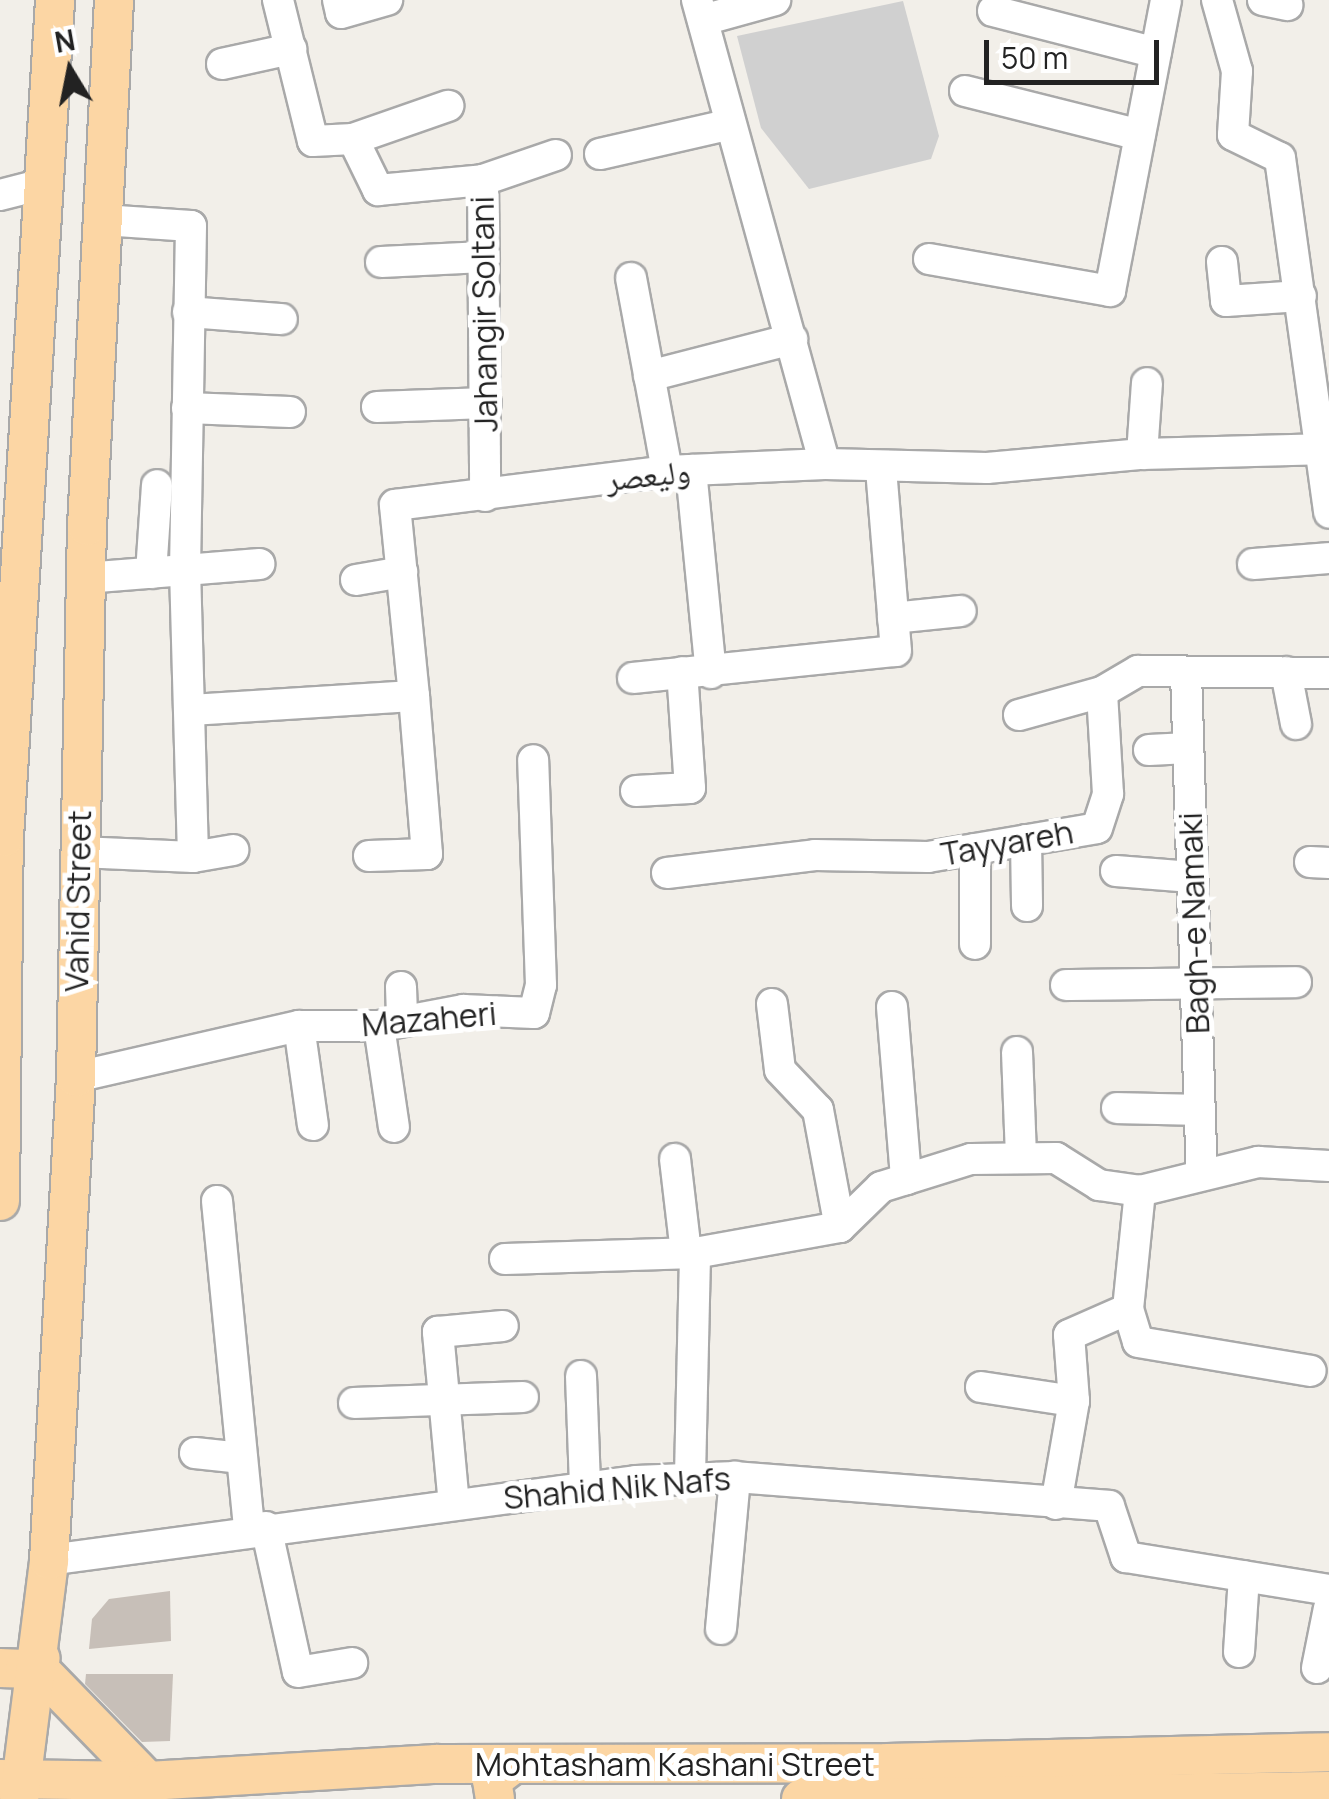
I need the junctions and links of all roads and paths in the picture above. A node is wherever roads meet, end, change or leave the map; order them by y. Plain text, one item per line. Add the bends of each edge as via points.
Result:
1 (55, 0) edge
2 (114, 0) edge
3 (278, 0) edge
4 (338, 0) edge
5 (388, 0) edge
6 (775, 0) edge
7 (1166, 0) edge
8 (1217, 0) edge
9 (700, 10) edge
10 (994, 11) dead end
11 (290, 49) junction
12 (56, 50) junction
13 (113, 53) junction
14 (1156, 53) junction
15 (222, 64) dead end
16 (966, 90) dead end
17 (448, 106) dead end
18 (728, 124) junction
19 (1140, 135) junction
20 (354, 138) junction
21 (556, 154) dead end
22 (600, 154) dead end
23 (483, 180) junction
24 (47, 183) junction
25 (0, 195) edge
26 (103, 220) junction
27 (484, 256) junction
28 (930, 259) dead end
29 (382, 262) dead end
30 (1222, 262) dead end
31 (631, 278) dead end
32 (1301, 296) junction
33 (188, 312) junction
34 (282, 319) dead end
35 (792, 338) junction
36 (650, 376) junction
37 (1147, 382) dead end
38 (486, 404) junction
39 (186, 408) junction
40 (377, 408) dead end
41 (290, 412) dead end
42 (1324, 449) edge
43 (1142, 454) junction
44 (825, 464) junction
45 (881, 468) junction
46 (679, 470) junction
47 (157, 484) dead end
48 (485, 496) junction
49 (1329, 512) edge
50 (1329, 558) edge
51 (259, 564) dead end
52 (1254, 564) dead end
53 (185, 568) junction
54 (402, 572) junction
55 (150, 573) junction
56 (85, 578) junction
57 (356, 580) dead end
58 (10, 609) edge
59 (961, 612) dead end
60 (894, 618) junction
61 (1286, 672) junction
62 (697, 673) junction
63 (1186, 673) junction
64 (1329, 673) edge
65 (633, 678) dead end
66 (1102, 692) junction
67 (414, 696) junction
68 (190, 710) junction
69 (1019, 714) dead end
70 (1296, 724) dead end
71 (1188, 748) junction
72 (1149, 750) dead end
73 (532, 760) dead end
74 (636, 792) dead end
75 (1026, 840) junction
76 (975, 849) junction
77 (233, 850) dead end
78 (79, 852) junction
79 (369, 856) dead end
80 (193, 858) junction
81 (1116, 870) dead end
82 (667, 872) dead end
83 (1192, 877) junction
84 (1027, 906) dead end
85 (975, 944) dead end
86 (1296, 982) dead end
87 (1066, 984) dead end
88 (1196, 986) junction
89 (2, 987) edge
90 (401, 987) dead end
91 (772, 1004) dead end
92 (892, 1007) dead end
93 (390, 1023) junction
94 (299, 1026) junction
95 (1017, 1052) dead end
96 (76, 1078) junction
97 (1117, 1108) dead end
98 (1200, 1110) junction
99 (312, 1125) dead end
100 (394, 1128) dead end
101 (1022, 1158) junction
102 (675, 1159) dead end
103 (1329, 1166) edge
104 (1202, 1172) junction
105 (906, 1180) junction
106 (1140, 1190) junction
107 (217, 1201) dead end
108 (0, 1202) edge
109 (840, 1227) junction
110 (690, 1253) junction
111 (505, 1258) dead end
112 (1128, 1310) junction
113 (503, 1326) dead end
114 (1312, 1371) dead end
115 (582, 1376) dead end
116 (981, 1387) dead end
117 (523, 1397) dead end
118 (1074, 1401) junction
119 (354, 1403) dead end
120 (444, 1403) junction
121 (195, 1453) dead end
122 (242, 1458) junction
123 (690, 1476) junction
124 (735, 1476) junction
125 (585, 1488) junction
126 (1056, 1504) junction
127 (454, 1505) junction
128 (258, 1528) junction
129 (49, 1560) junction
130 (1244, 1576) junction
131 (1329, 1590) edge
132 (1329, 1608) edge
133 (721, 1630) dead end
134 (1239, 1652) dead end
135 (352, 1663) dead end
136 (26, 1664) edge
137 (1318, 1668) dead end
138 (1311, 1753) edge
139 (513, 1764) junction
140 (148, 1781) junction
141 (14, 1786) edge
142 (1307, 1794) edge
143 (1234, 1797) edge
144 (809, 1798) edge
145 (494, 1799) edge

1 - 12 main road
2 - 13 main road, Vahid Street
3 - 11 street
4 - 5 street via 341,13
6 - 9 street
7 - 14 street
8 - 32 street via 1237,71 1233,136 1280,158
9 - 18 street
10 - 14 street
11 - 15 street
11 - 20 street via 314,141
12 - 13 main road via 75,44
12 - 24 main road
13 - 26 main road, Vahid Street
14 - 19 street
16 - 19 street
17 - 20 street
18 - 22 street
18 - 35 street
19 - 28 street via 1110,292
20 - 23 street, Jahangir Soltani via 378,190
21 - 23 street
23 - 27 street, Jahangir Soltani
24 - 25 street
24 - 58 main road
26 - 33 street via 191,226
26 - 56 main road, Vahid Street
27 - 29 street
27 - 38 street, Jahangir Soltani
30 - 32 street via 1226,301
31 - 36 street
32 - 42 street
33 - 34 street
33 - 39 street
35 - 36 street
35 - 44 street
36 - 46 street
37 - 43 street
38 - 40 street
38 - 48 street, Jahangir Soltani
39 - 41 street
39 - 53 street
42 - 43 street, ولیعصر
42 - 49 street
43 - 45 street, ولیعصر via 988,468
44 - 45 street, ولیعصر
44 - 46 street, ولیعصر
45 - 60 street
46 - 48 street, ولیعصر
46 - 62 street
47 - 55 street
48 - 54 street, ولیعصر via 394,505
50 - 52 street
51 - 53 street
53 - 55 street
53 - 68 street
54 - 57 street
54 - 67 street, ولیعصر
55 - 56 street
56 - 78 main road, Vahid Street
58 - 89 main road
59 - 60 street
60 - 62 street via 896,651
61 - 63 street
61 - 64 street
61 - 70 street
62 - 65 street
62 - 74 street via 690,788
63 - 66 street via 1138,671
63 - 71 street, Bagh-e Namaki
66 - 69 street
66 - 75 street, Tayyareh via 1108,794 1097,828
67 - 68 street
67 - 79 street, ولیعصر via 427,854
68 - 80 street
71 - 72 street
71 - 83 street, Bagh-e Namaki
73 - 93 street, Mazaheri via 542,985 534,1013 463,1010
75 - 76 street, Tayyareh
75 - 84 street
76 - 82 street, Tayyareh via 928,857 815,855
76 - 85 street
77 - 80 street
78 - 80 street
78 - 96 main road, Vahid Street
81 - 83 street
83 - 88 street, Bagh-e Namaki
86 - 88 street
87 - 88 street
88 - 98 street, Bagh-e Namaki
89 - 108 main road
90 - 93 street
91 - 109 street via 780,1070 818,1110
92 - 105 street
93 - 94 street, Mazaheri
93 - 100 street
94 - 96 street, Mazaheri
94 - 99 street
95 - 101 street
96 - 129 main road, Vahid Street
97 - 98 street
98 - 104 street, Bagh-e Namaki
101 - 105 street via 971,1159
101 - 106 street via 1056,1158 1099,1184
102 - 110 street
103 - 104 street via 1258,1162
104 - 106 street
105 - 109 street via 881,1187
106 - 112 street
107 - 122 street
109 - 110 street
110 - 111 street
110 - 123 street
112 - 114 street via 1138,1342
112 - 118 street via 1070,1334
113 - 120 street via 438,1332
115 - 125 street
116 - 118 street
117 - 120 street
118 - 126 street
119 - 120 street
120 - 127 street
121 - 122 street
122 - 128 street
123 - 124 street, Shahid Nik Nafs
123 - 125 street, Shahid Nik Nafs
124 - 126 street, Shahid Nik Nafs
124 - 133 street
125 - 127 street, Shahid Nik Nafs
126 - 130 street, Shahid Nik Nafs via 1109,1506 1126,1557
127 - 128 street, Shahid Nik Nafs
128 - 129 street, Shahid Nik Nafs
128 - 135 street via 298,1672
129 - 136 main road, Vahid Street
130 - 131 street, Shahid Nik Nafs
130 - 134 street
132 - 137 street
136 - 140 main road
136 - 141 main road, Vahid Street
138 - 139 main road, Mohtasham Kashani Street
138 - 142 street
139 - 140 main road, Mohtasham Kashani Street
139 - 145 main road via 492,1780
140 - 141 main road, Mohtasham Kashani Street
142 - 143 main road, Mohtasham Kashani Street
143 - 144 main road, Mohtasham Kashani Street

